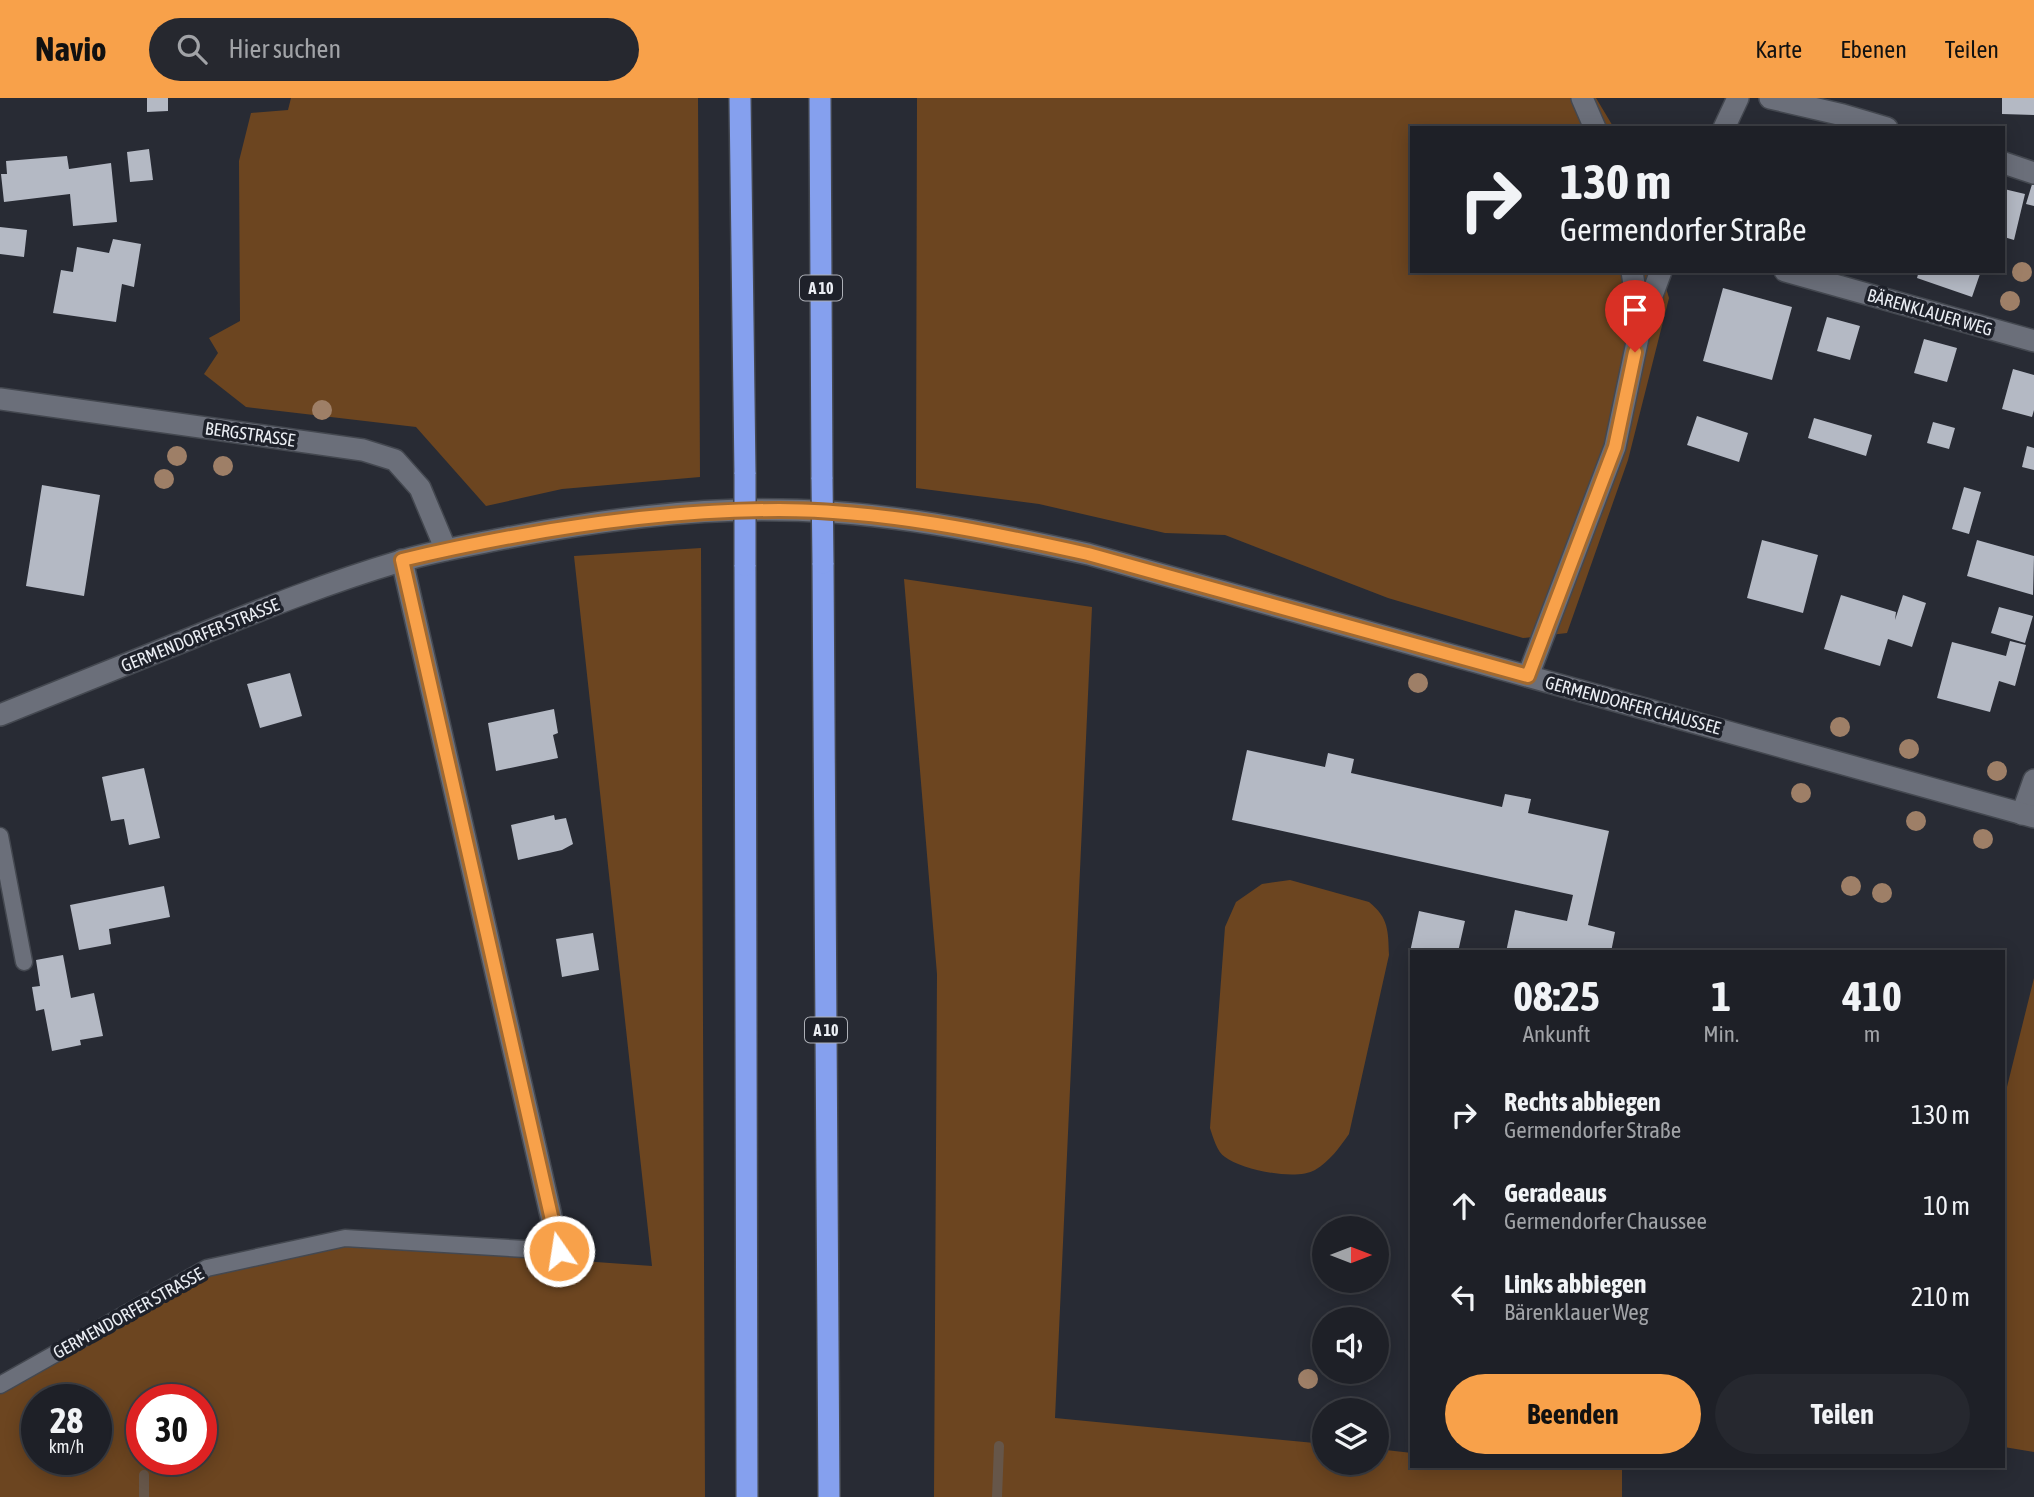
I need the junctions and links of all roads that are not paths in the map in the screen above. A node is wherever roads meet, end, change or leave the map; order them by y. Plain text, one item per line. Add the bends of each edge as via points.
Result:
1 (740, 98) edge
2 (820, 98) edge
3 (1582, 98) edge
4 (1738, 98) edge
5 (1770, 98) edge
6 (1594, 126) edge
7 (1725, 126) edge
8 (1879, 126) edge
9 (2005, 163) edge
10 (2034, 173) edge
11 (1632, 273) edge
12 (1660, 273) edge
13 (1792, 273) edge
14 (1640, 328) junction
15 (2034, 341) edge
16 (0, 399) edge
17 (446, 550) junction
18 (402, 560) junction
19 (1528, 676) junction
20 (0, 715) edge
21 (2034, 780) edge
22 (2028, 815) edge
23 (0, 836) edge
24 (24, 962) dead end
25 (559, 1251) joint
26 (0, 1385) edge
27 (747, 1497) edge
28 (829, 1497) edge

1 - 27 highway, bridge
2 - 28 highway, A 10, bridge
3 - 6 street
4 - 7 street
5 - 8 street
9 - 10 street
11 - 14 street
12 - 14 street
13 - 15 street, BÄRENKLAUER WEG
14 - 19 street via 1615,447
16 - 17 street, BERGSTRASSE via 363,450 395,460 420,488
17 - 18 street, GERMENDORFER STRASSE
17 - 19 street, GERMENDORFER CHAUSSEE via 588,525 720,511 853,514 1088,554
18 - 20 street, GERMENDORFER STRASSE via 272,606
18 - 25 street, GERMENDORFER STRASSE
19 - 22 street, GERMENDORFER CHAUSSEE
21 - 22 street
23 - 24 lane
25 - 26 lane, GERMENDORFER STRASSE via 345,1238 207,1268

